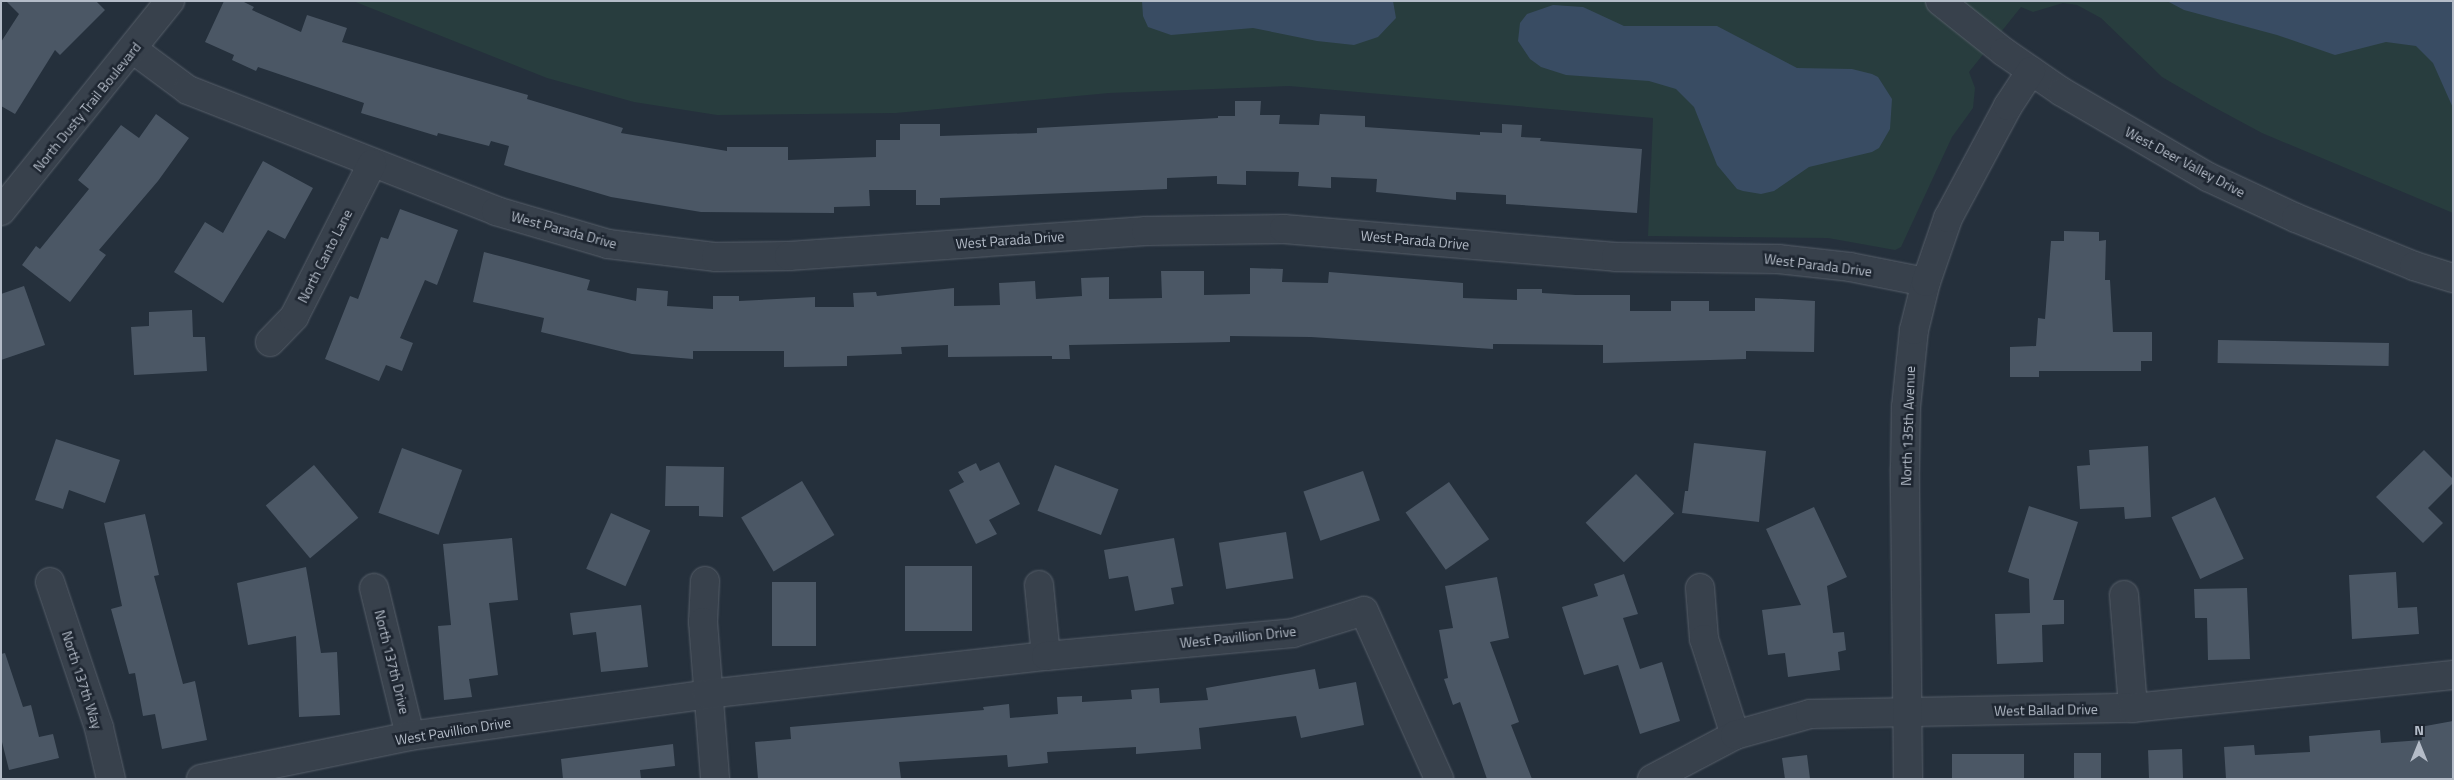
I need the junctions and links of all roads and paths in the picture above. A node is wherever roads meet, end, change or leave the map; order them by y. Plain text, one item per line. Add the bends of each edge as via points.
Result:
1 (170, 1) edge
2 (1940, 1) edge
3 (134, 50) junction
4 (2031, 71) junction
5 (372, 164) junction
6 (1, 211) edge
7 (2453, 278) edge
8 (1926, 282) junction
9 (270, 342) dead end
10 (705, 581) dead end
11 (50, 582) dead end
12 (1039, 585) dead end
13 (374, 588) dead end
14 (1700, 588) dead end
15 (2124, 594) dead end
16 (1046, 656) junction
17 (2453, 674) edge
18 (707, 694) junction
19 (2133, 708) junction
20 (1907, 712) junction
21 (1734, 735) junction
22 (410, 736) junction
23 (111, 779) edge
24 (201, 779) edge
25 (715, 779) edge
26 (1439, 779) edge
27 (1652, 779) edge
28 (1908, 779) edge

1 - 3 street, North Dusty Trail Boulevard
2 - 4 street, West Deer Valley Drive
3 - 5 street, West Parada Drive via 188,90
3 - 6 street, North Dusty Trail Boulevard
4 - 7 street, West Deer Valley Drive via 2208,177 2296,218 2414,266
4 - 8 street, North 135th Avenue via 1948,218
5 - 8 street, West Parada Drive via 496,211 608,244 716,257 789,256 1146,231 1284,230 1616,257 1778,258 1850,267
5 - 9 street, North Canto Lane via 294,317
8 - 20 street, North 135th Avenue via 1914,330 1906,407
10 - 18 street
11 - 23 street, North 137th Way via 99,728
12 - 16 street
13 - 22 street, North 137th Drive
14 - 21 street via 1704,639
15 - 19 street
16 - 18 street, West Pavillion Drive
16 - 26 street, West Pavillion Drive via 1292,633 1364,612
17 - 19 street, West Ballad Drive
18 - 22 street, West Pavillion Drive
18 - 25 street
19 - 20 street, West Ballad Drive
20 - 21 street, West Ballad Drive via 1810,714
20 - 28 street, North 135th Avenue
21 - 27 street, West Ballad Drive
22 - 24 street, West Pavillion Drive

